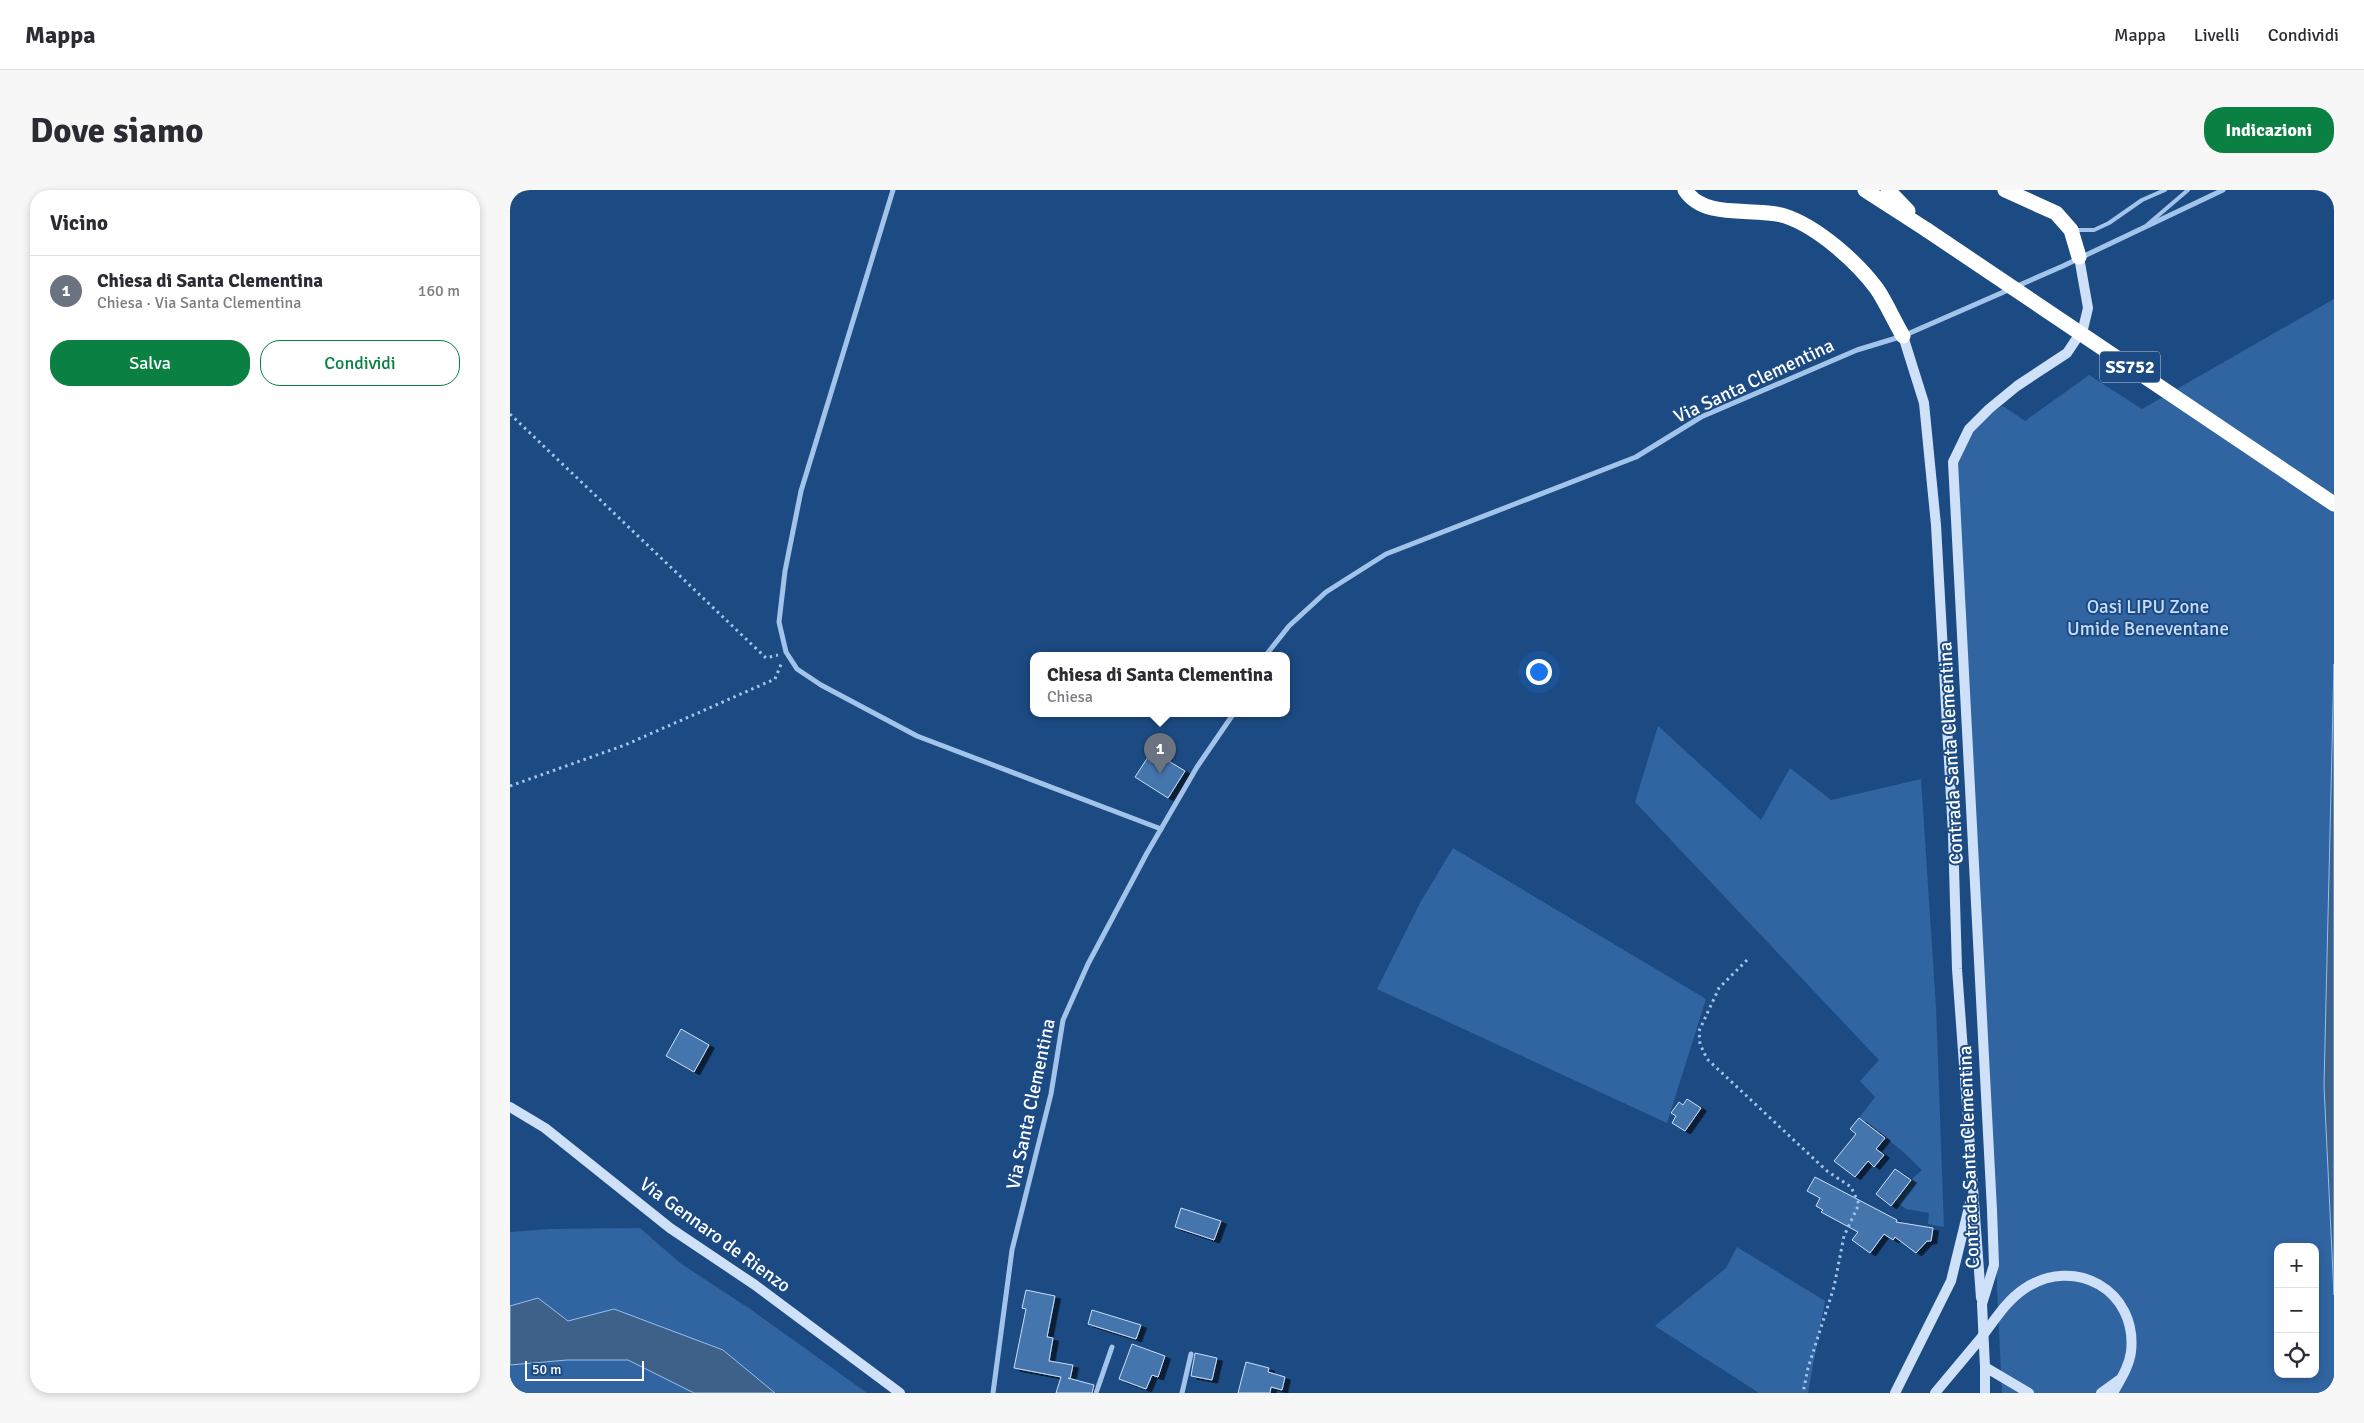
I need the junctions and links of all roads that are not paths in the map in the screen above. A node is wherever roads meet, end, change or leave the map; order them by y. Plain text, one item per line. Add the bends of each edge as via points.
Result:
1 (893, 190) edge
2 (1685, 190) edge
3 (1865, 190) edge
4 (1888, 190) edge
5 (2005, 190) edge
6 (2165, 190) edge
7 (2188, 190) edge
8 (2223, 190) edge
9 (2147, 225) junction
10 (1927, 230) junction
11 (2071, 230) junction
12 (2079, 257) junction
13 (1903, 336) junction
14 (2334, 504) edge
15 (1268, 652) edge
16 (1231, 717) edge
17 (1161, 829) junction
18 (510, 1107) edge
19 (1972, 1193) junction
20 (1982, 1304) junction
21 (1112, 1347) dead end
22 (1191, 1354) dead end
23 (1984, 1367) junction
24 (2122, 1378) junction
25 (900, 1393) edge
26 (993, 1393) edge
27 (1096, 1393) edge
28 (1182, 1393) edge
29 (1895, 1393) edge
30 (1935, 1393) edge
31 (1985, 1393) edge
32 (2029, 1393) edge
33 (2101, 1393) edge
34 (2113, 1393) edge

1 - 17 street via 801,491 785,571 779,622 786,652 797,669 821,685 918,736
2 - 13 highway via 1698,203 1710,208 1785,216 1826,238 1877,290
3 - 10 highway, SS752
4 - 10 highway
5 - 11 highway via 2056,213
6 - 11 lane via 2142,200 2094,230
7 - 9 lane
8 - 9 street, Via Santa Clementina
9 - 12 street, Via Santa Clementina
10 - 14 highway, SS752, bridge
11 - 12 highway
12 - 13 street, Via Santa Clementina
12 - 20 street, Contrada Santa Clementina via 2088,308 2083,329 2067,353 2017,386 1969,429 1953,462 1994,1266
13 - 15 street, Via Santa Clementina via 1857,350 1701,417 1636,457 1386,554 1326,592 1289,626
13 - 19 street, Contrada Santa Clementina via 1924,403 1936,525 1957,969
16 - 17 street, Via Santa Clementina
17 - 26 street, Via Santa Clementina via 1088,964 1063,1020 1051,1094 1012,1250
18 - 25 street, Via Gennaro de Rienzo via 545,1128 670,1228 755,1285
19 - 20 street, Contrada Santa Clementina
19 - 29 street via 1951,1281
20 - 23 street, Contrada Santa Clementina, bridge
21 - 27 street
22 - 28 street
23 - 31 street, Contrada Santa Clementina
23 - 32 street
24 - 30 street via 2131,1352 2131,1331 2115,1296 2098,1282 2065,1276 2044,1280 2023,1290 2004,1308
24 - 33 street
24 - 34 street

